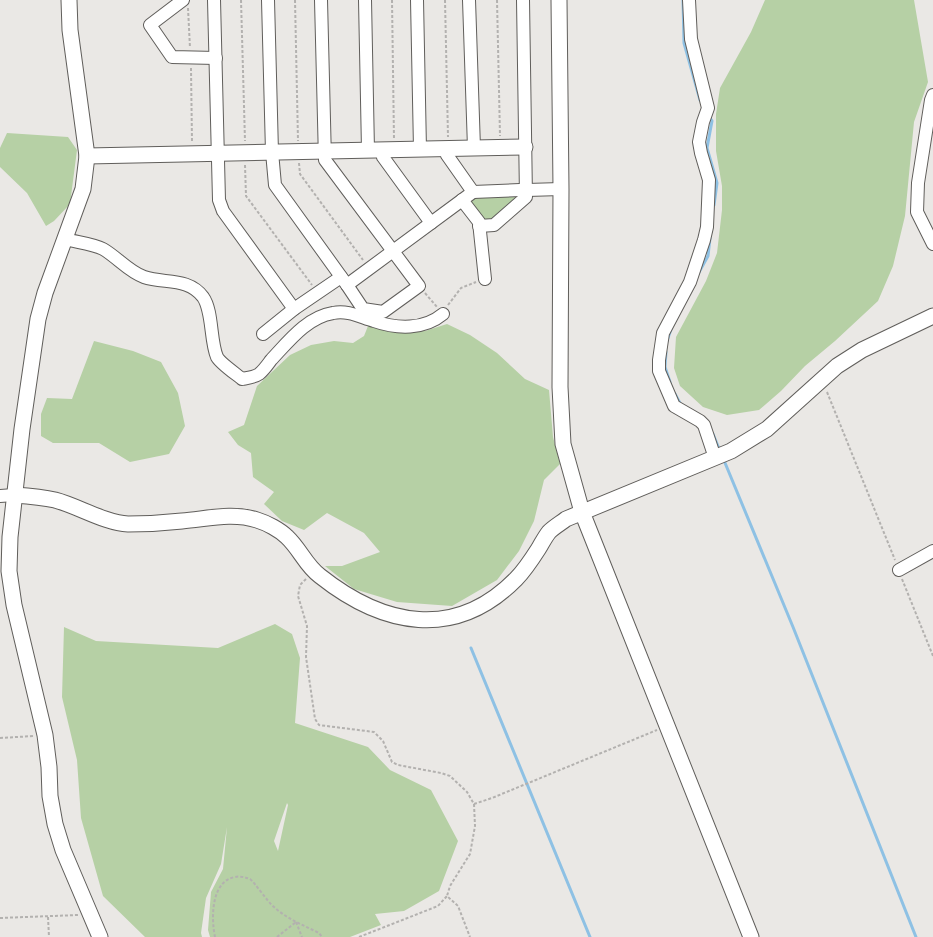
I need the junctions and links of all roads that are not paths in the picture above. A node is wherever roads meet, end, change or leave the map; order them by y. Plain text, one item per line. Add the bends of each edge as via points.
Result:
1 (69, 0) edge
2 (214, 0) edge
3 (268, 0) edge
4 (321, 0) edge
5 (365, 0) edge
6 (417, 0) edge
7 (469, 0) edge
8 (523, 0) edge
9 (559, 0) edge
10 (689, 0) edge
11 (186, 4) edge
12 (216, 58) junction
13 (933, 95) edge
14 (446, 145) junction
15 (525, 146) junction
16 (474, 148) junction
17 (420, 149) junction
18 (374, 150) junction
19 (325, 151) junction
20 (272, 152) junction
21 (218, 153) junction
22 (87, 156) junction
23 (524, 190) junction
24 (560, 190) junction
25 (473, 192) junction
26 (462, 200) junction
27 (431, 223) junction
28 (479, 226) junction
29 (65, 239) junction
30 (933, 244) edge
31 (392, 252) junction
32 (484, 279) road end
33 (344, 281) junction
34 (294, 309) junction
35 (443, 314) road end
36 (933, 316) edge
37 (263, 334) dead end
38 (720, 456) junction
39 (7, 496) edge
40 (582, 512) junction
41 (933, 550) edge
42 (899, 570) road end
43 (100, 937) edge
44 (751, 937) edge

1 - 22 street via 70,30
2 - 12 street
3 - 20 street
4 - 19 street
5 - 18 street
6 - 17 street
7 - 16 street
8 - 15 street
9 - 24 street
10 - 38 street via 691,40 708,108 699,142 709,180 707,227 690,282 663,333 659,360 660,371 674,406 704,425
11 - 12 street via 150,25 172,57
12 - 21 street
13 - 30 street via 918,184 918,212
14 - 16 street
14 - 17 street
14 - 25 street via 447,155
15 - 16 street
15 - 23 street
17 - 18 street
18 - 19 street
18 - 27 street via 383,157
19 - 20 street
19 - 31 street via 325,160
20 - 21 street
20 - 33 street via 275,185
21 - 22 street
21 - 34 street via 219,200 223,211
22 - 29 street via 83,189
23 - 24 street
23 - 25 street
23 - 28 street via 526,197 494,225
24 - 40 street via 560,387 563,437
25 - 26 street
26 - 27 street
26 - 28 street
27 - 31 street
28 - 32 street
29 - 35 street via 102,249 144,278 195,288 204,299 208,311 217,358 242,379 258,374 304,327 332,313 354,314 396,327 411,327 434,321
29 - 39 street via 38,319 22,429
31 - 33 street
31 - 33 street via 419,286 383,312 363,309
33 - 34 street
34 - 37 street
36 - 38 street via 862,350 837,366 767,429
38 - 40 street
39 - 40 street via 55,500 126,524 218,516 258,520 288,537 313,571 338,591 382,613 421,620 452,617 475,610 494,599 532,560 548,533 566,518
39 - 43 street via 9,572 14,605 45,735 55,824 63,850
40 - 44 street
41 - 42 street

